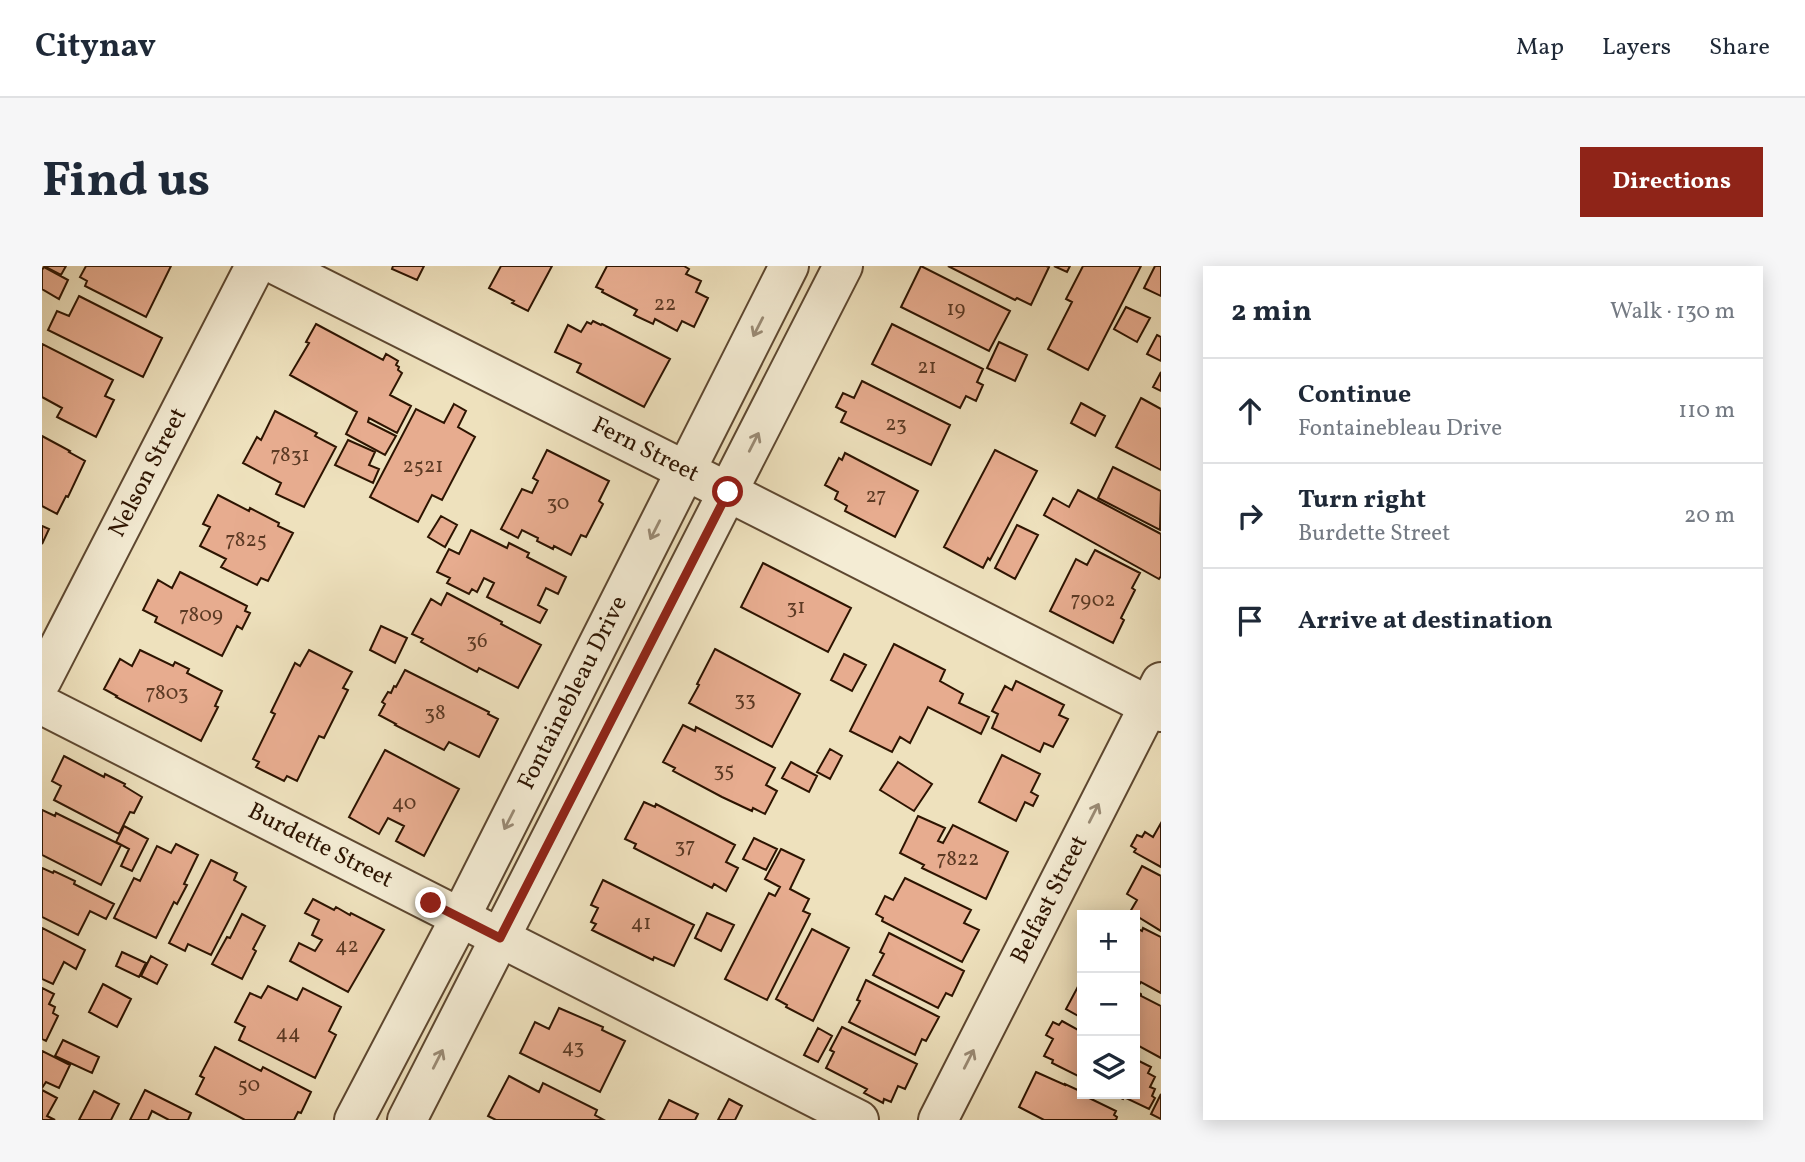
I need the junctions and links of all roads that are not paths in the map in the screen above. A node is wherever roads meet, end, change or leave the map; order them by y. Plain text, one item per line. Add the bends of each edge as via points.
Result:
1 (255, 266) edge
2 (278, 266) edge
3 (789, 266) edge
4 (844, 266) edge
5 (685, 470) junction
6 (728, 492) junction
7 (42, 680) edge
8 (1157, 700) edge
9 (42, 705) edge
10 (460, 918) junction
11 (500, 938) junction
12 (354, 1120) edge
13 (407, 1120) edge
14 (859, 1120) edge
15 (938, 1120) edge

1 - 7 street, Nelson Street
2 - 5 street, Fern Street
3 -> 5 street, Fontainebleau Drive
6 -> 4 street, Fontainebleau Drive
5 - 6 street, Fern Street
5 -> 10 street, Fontainebleau Drive
6 - 8 street, Fern Street
6 - 11 street, Fontainebleau Drive
15 -> 8 street, Belfast Street
9 - 10 street, Burdette Street
10 - 11 street, Burdette Street
10 - 12 street, Fontainebleau Drive
13 -> 11 street, Fontainebleau Drive
11 - 14 street, Burdette Street

